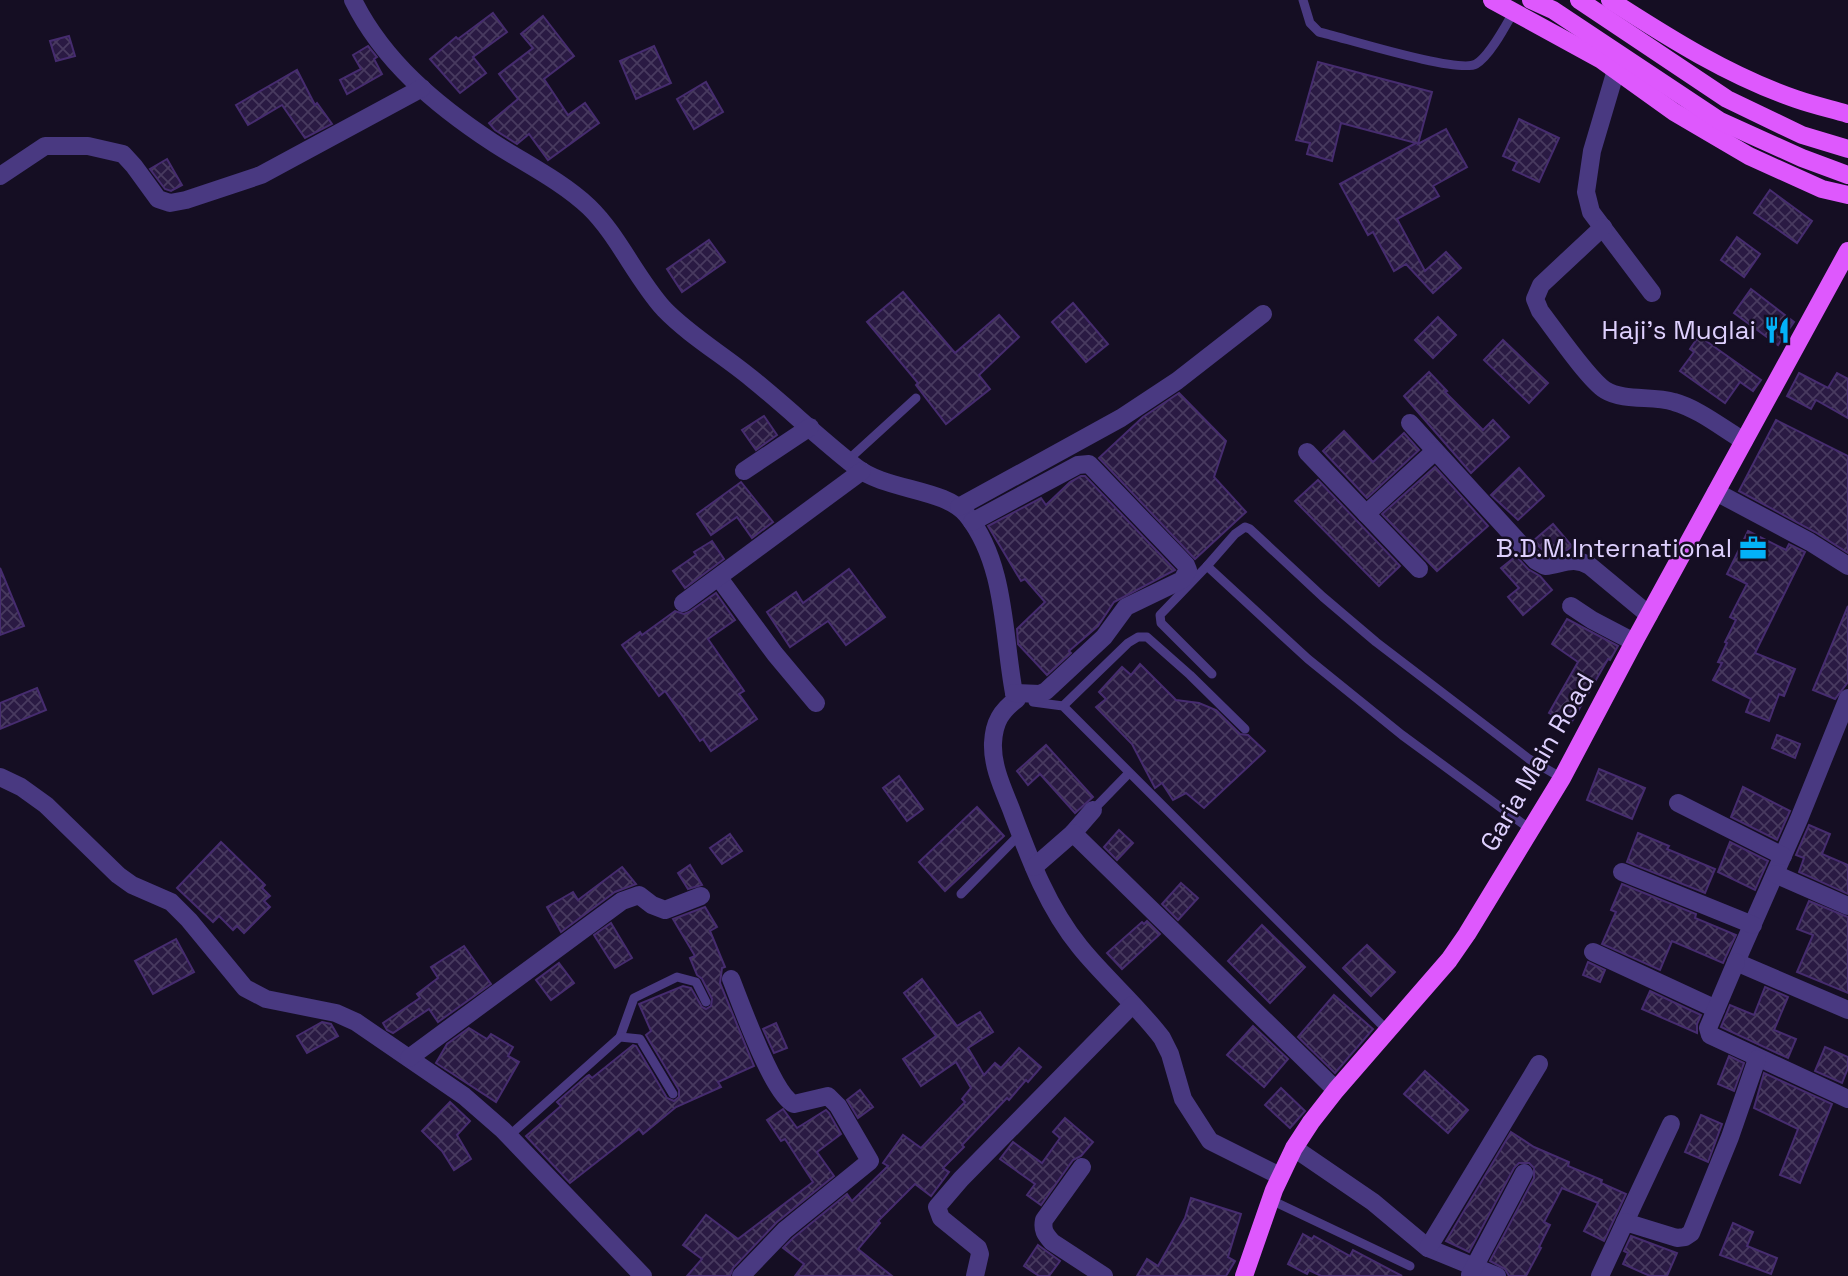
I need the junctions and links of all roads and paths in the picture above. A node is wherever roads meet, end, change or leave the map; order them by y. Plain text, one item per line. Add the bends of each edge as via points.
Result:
1 (353, 0) edge
2 (1303, 0) edge
3 (1492, 0) edge
4 (1531, 0) edge
5 (1579, 0) edge
6 (1610, 0) edge
7 (1514, 12) junction
8 (1616, 70) junction
9 (422, 88) junction
10 (1848, 114) edge
11 (1848, 149) edge
12 (1848, 175) edge
13 (0, 176) edge
14 (1848, 195) edge
15 (1603, 228) junction
16 (1848, 251) edge
17 (1652, 293) dead end
18 (1263, 314) dead end
19 (916, 398) dead end
20 (1410, 423) dead end
21 (810, 427) junction
22 (1744, 441) junction
23 (1435, 451) junction
24 (1307, 452) dead end
25 (855, 466) junction
26 (744, 471) dead end
27 (1716, 492) junction
28 (959, 507) junction
29 (1366, 514) junction
30 (972, 522) junction
31 (1207, 566) junction
32 (1848, 566) edge
33 (1419, 569) dead end
34 (719, 578) junction
35 (683, 603) dead end
36 (1571, 606) dead end
37 (1648, 615) junction
38 (1634, 642) junction
39 (1212, 674) dead end
40 (1016, 696) junction
41 (1848, 698) edge
42 (816, 703) dead end
43 (1063, 706) junction
44 (1245, 729) dead end
45 (1129, 773) junction
46 (0, 777) edge
47 (1562, 778) junction
48 (1678, 803) dead end
49 (1093, 810) joint
50 (1530, 829) junction
51 (1073, 833) junction
52 (1020, 834) junction
53 (1783, 856) junction
54 (1034, 867) junction
55 (1622, 872) dead end
56 (1775, 874) junction
57 (961, 894) dead end
58 (701, 896) dead end
59 (1848, 906) edge
60 (1752, 925) junction
61 (1593, 951) dead end
62 (1736, 962) junction
63 (731, 979) dead end
64 (706, 1002) dead end
65 (1132, 1005) junction
66 (1716, 1009) junction
67 (1848, 1010) edge
68 (1388, 1031) junction
69 (620, 1037) junction
70 (409, 1058) junction
71 (1758, 1059) junction
72 (1539, 1064) dead end
73 (1336, 1090) junction
74 (673, 1094) dead end
75 (1848, 1099) edge
76 (1671, 1124) dead end
77 (509, 1136) junction
78 (1294, 1148) junction
79 (1082, 1167) dead end
80 (1524, 1173) dead end
81 (1280, 1177) junction
82 (1270, 1200) junction
83 (1625, 1222) junction
84 (1428, 1248) junction
85 (1410, 1266) dead end
86 (1471, 1271) edge
87 (643, 1276) edge
88 (741, 1276) edge
89 (975, 1276) edge
90 (1104, 1276) edge
91 (1244, 1276) edge
92 (1497, 1276) edge
93 (1600, 1276) edge

1 - 9 street via 393,62
2 - 7 lane via 1310,23 1319,32 1465,67 1482,59
3 - 7 main road
4 - 12 main road via 1720,121
5 - 11 main road via 1727,99 1802,135
6 - 10 main road via 1733,73
7 - 8 main road
8 - 14 main road via 1674,112 1749,156 1822,189
8 - 15 street via 1587,178 1591,212
9 - 13 street via 261,175 186,200 170,203 158,199 123,154 88,146 45,146
9 - 21 street via 491,142 589,207 667,312
15 - 17 street
15 - 22 street via 1541,285 1535,299 1540,311 1608,391 1683,405
16 - 22 main road, Garia Main Road
18 - 28 street via 1121,418
19 - 25 lane
20 - 23 street
21 - 25 street
21 - 26 street
22 - 27 main road, Garia Main Road
23 - 29 street
23 - 37 street via 1536,561 1545,566 1581,561
24 - 29 street
25 - 28 street via 891,484
25 - 34 street
27 - 32 street
27 - 37 main road, Garia Main Road
28 - 30 street
29 - 33 street
30 - 40 street via 995,576
30 - 40 street via 1089,464 1188,570 1182,580 1126,607 1104,637 1046,691
31 - 39 lane via 1159,619
31 - 47 lane via 1235,534 1250,528 1376,642 1529,759
31 - 50 lane via 1319,668
34 - 35 street
34 - 42 street
36 - 38 street
37 - 38 main road, Garia Main Road
38 - 47 main road, Garia Main Road
40 - 43 lane
40 - 52 street via 999,716 993,747 999,779
41 - 53 street
43 - 44 lane via 1128,643 1147,637
43 - 45 lane
45 - 49 lane
45 - 68 lane
46 - 70 street via 46,805 118,875 171,902 245,988 266,999 336,1013
47 - 50 main road, Garia Main Road
48 - 53 street
49 - 51 street
50 - 68 main road, Garia Main Road via 1449,960
51 - 54 street
51 - 73 street
52 - 54 street
52 - 57 lane
53 - 56 street
54 - 65 street via 1075,941
55 - 60 street
56 - 59 street
56 - 60 street
58 - 70 street via 665,910 639,895 622,901
60 - 62 street
61 - 66 street
62 - 66 street
62 - 67 street
63 - 88 street via 784,1097 794,1104 828,1096 870,1161 785,1230
64 - 69 lane via 696,982 677,978 634,998
65 - 81 street via 1162,1038 1183,1099 1210,1141
65 - 89 street via 937,1207 940,1218 978,1248
66 - 71 street via 1708,1028 1710,1035
68 - 73 main road, Garia Main Road
69 - 74 lane via 640,1039
69 - 77 lane
70 - 77 street via 464,1096
71 - 75 street
71 - 83 street via 1691,1233 1677,1238
72 - 84 street
73 - 78 main road, Garia Main Road
76 - 83 street
77 - 87 street
78 - 81 main road, Garia Main Road
78 - 84 street via 1373,1202
79 - 90 street via 1042,1228 1052,1242
80 - 86 street
81 - 82 main road, Garia Main Road
82 - 85 lane
82 - 91 main road, Garia Main Road
83 - 93 street
84 - 86 street
86 - 92 street

